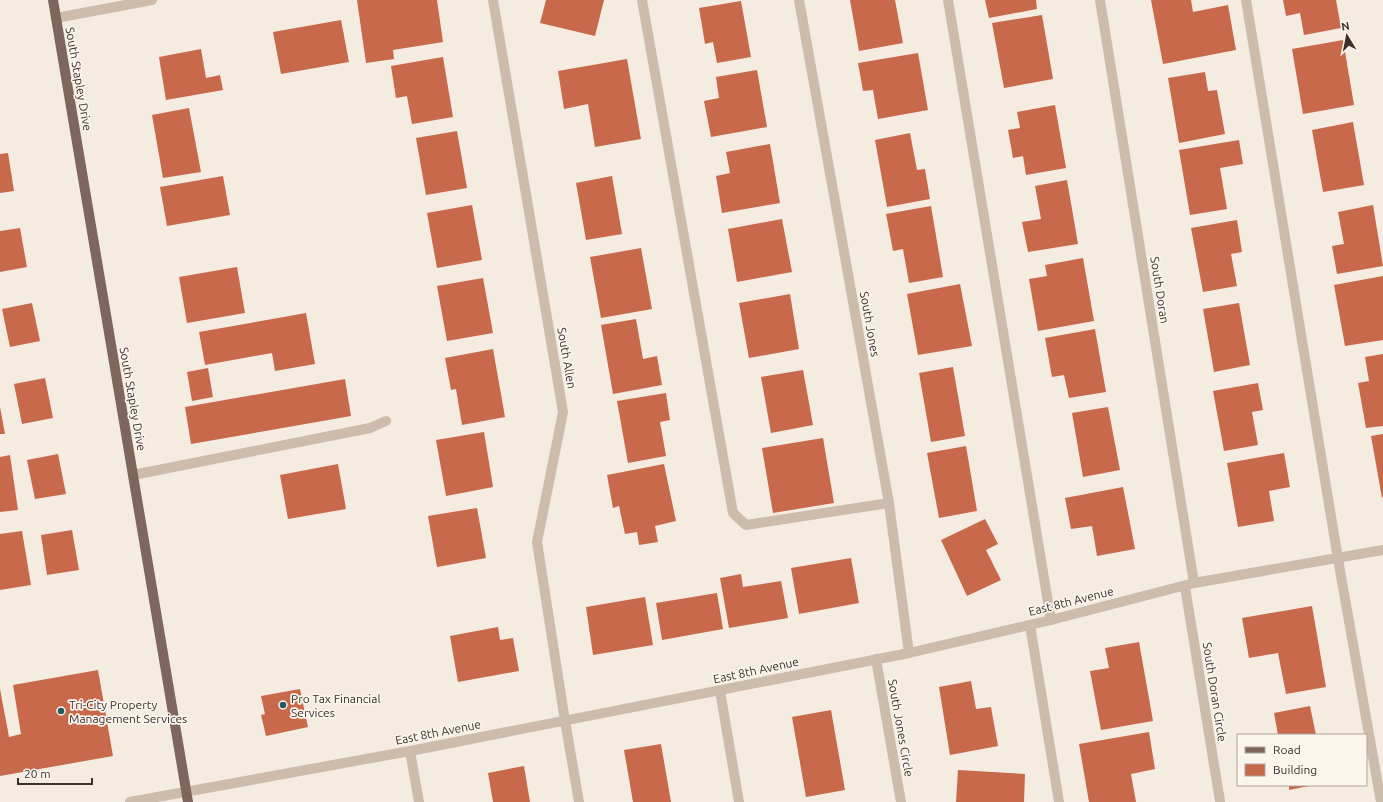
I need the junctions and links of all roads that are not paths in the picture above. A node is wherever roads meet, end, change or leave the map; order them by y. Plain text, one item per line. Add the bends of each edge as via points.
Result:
1 (53, 0) edge
2 (152, 0) edge
3 (493, 0) edge
4 (642, 0) edge
5 (799, 0) edge
6 (948, 0) edge
7 (1100, 0) edge
8 (1246, 0) edge
9 (56, 18) junction
10 (386, 421) dead end
11 (133, 475) junction
12 (889, 503) junction
13 (1383, 550) edge
14 (1338, 559) junction
15 (1189, 585) junction
16 (1051, 620) junction
17 (1030, 625) junction
18 (909, 653) junction
19 (876, 659) junction
20 (720, 691) junction
21 (565, 721) junction
22 (410, 751) junction
23 (188, 797) edge
24 (130, 802) edge
25 (419, 802) edge
26 (579, 802) edge
27 (739, 802) edge
28 (901, 802) edge
29 (1060, 802) edge
30 (1220, 802) edge
31 (1381, 802) edge

1 - 9 main road, South Stapley Drive
2 - 9 street
3 - 21 street, South Allen via 563,412 537,542
4 - 12 street via 733,513 746,525
5 - 12 street, South Jones
6 - 16 street
7 - 15 street, South Doran
8 - 14 street
9 - 11 main road, South Stapley Drive
10 - 11 street via 370,428
11 - 23 main road, South Stapley Drive
12 - 18 street, South Jones
13 - 14 street, East 8th Avenue
14 - 15 street, East 8th Avenue
14 - 31 street
15 - 16 street, East 8th Avenue
15 - 30 street, South Doran Circle
16 - 17 street, East 8th Avenue
17 - 18 street, East 8th Avenue
17 - 29 street
18 - 19 street, East 8th Avenue
19 - 20 street, East 8th Avenue
19 - 28 street, South Jones Circle
20 - 21 street, East 8th Avenue
20 - 27 street
21 - 22 street, East 8th Avenue
21 - 26 street, South Allen
22 - 23 street, East 8th Avenue
22 - 25 street
23 - 24 street, East 8th Avenue

